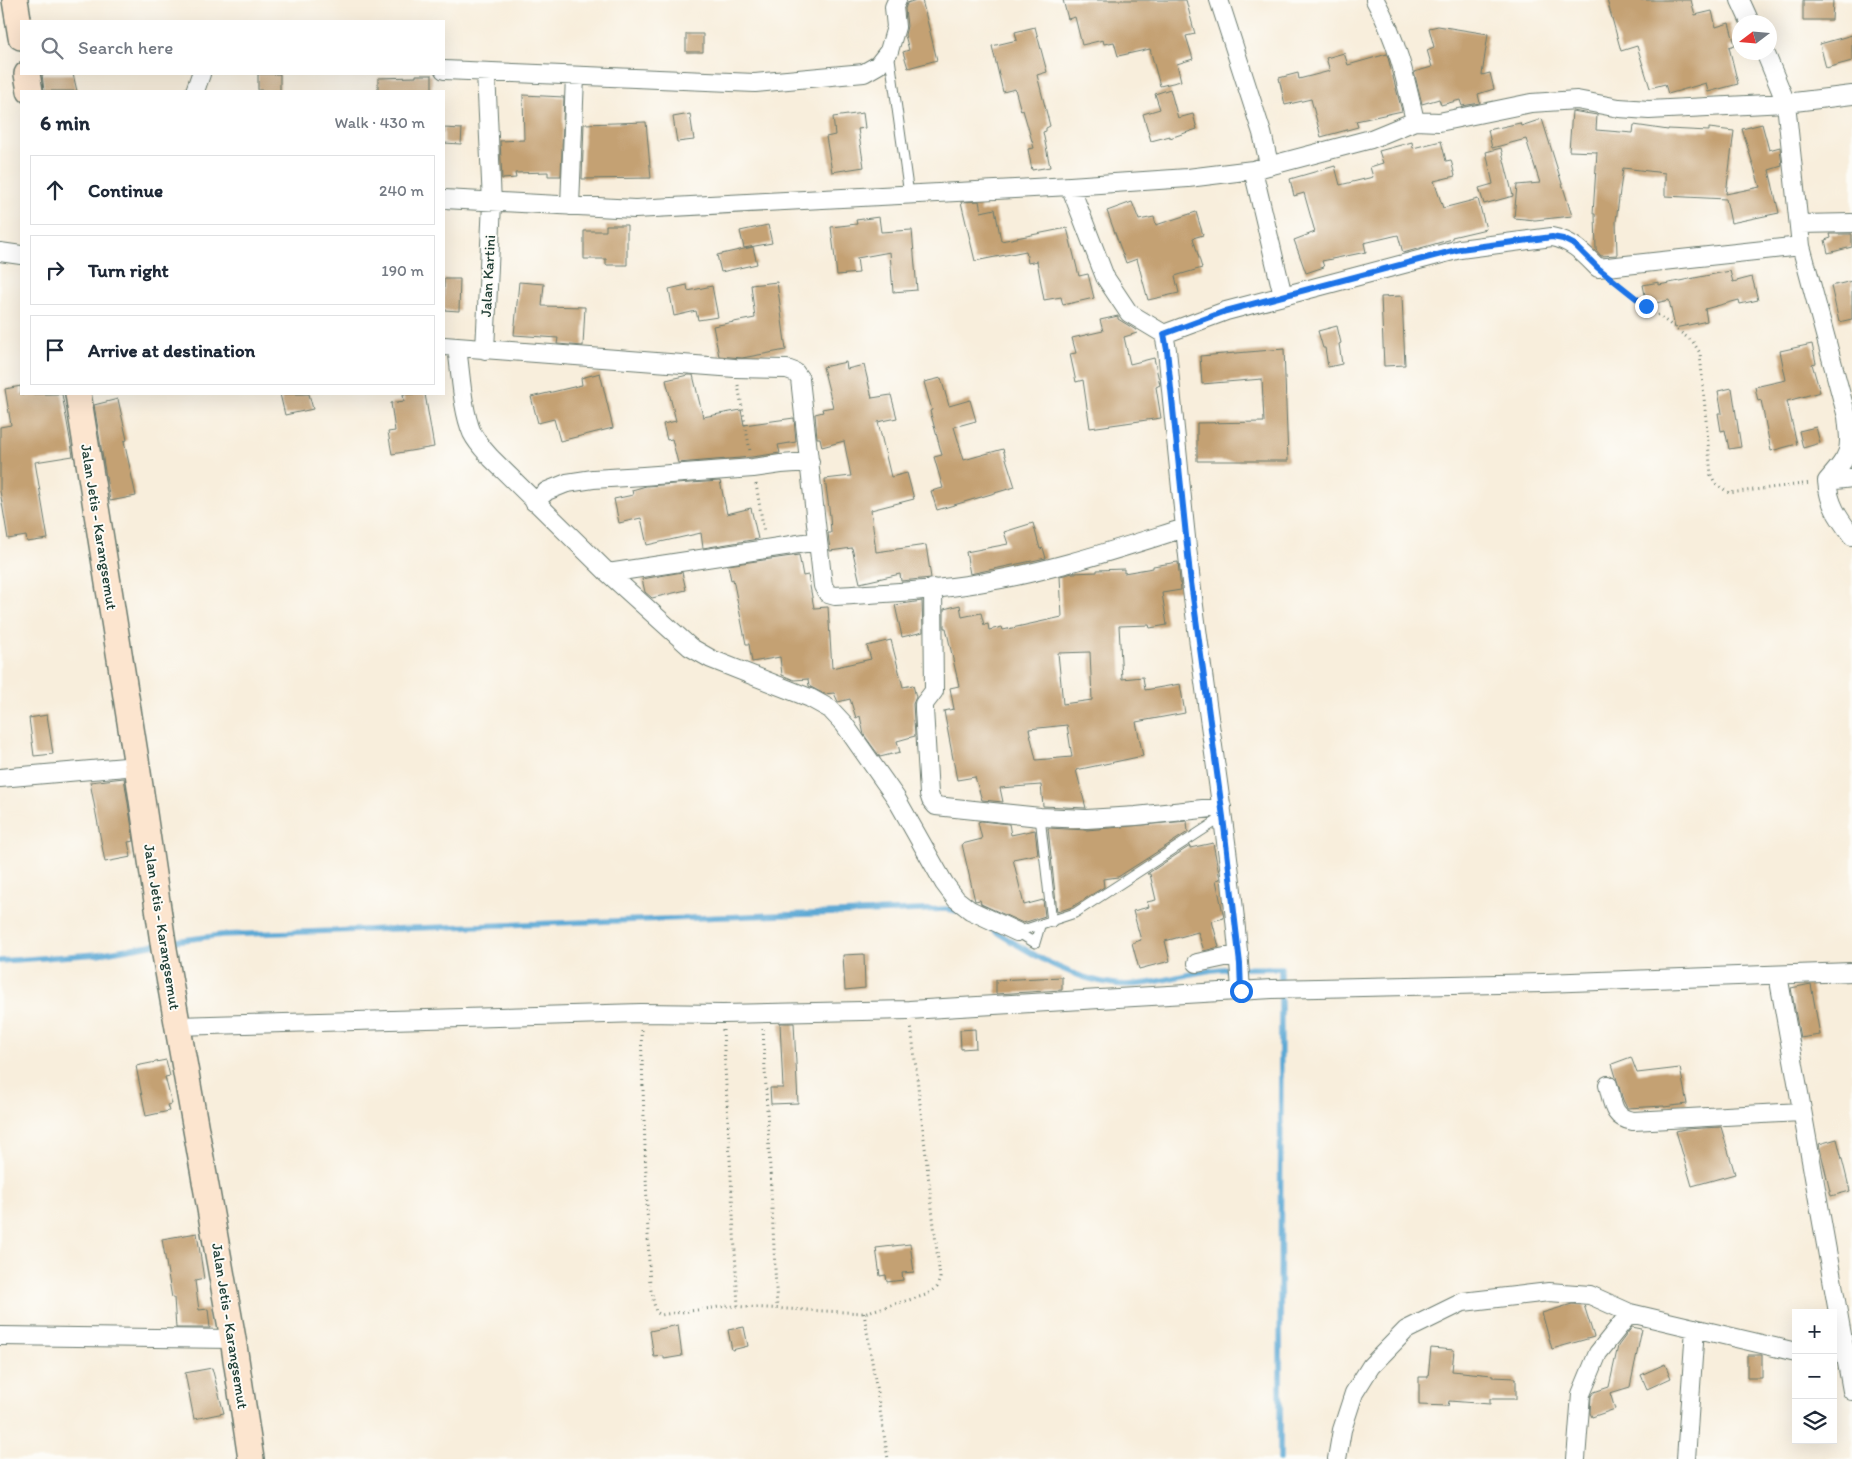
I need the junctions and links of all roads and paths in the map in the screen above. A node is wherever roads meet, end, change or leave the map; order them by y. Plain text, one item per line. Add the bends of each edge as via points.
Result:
1 (15, 0) edge
2 (897, 0) edge
3 (1219, 0) edge
4 (1375, 0) edge
5 (1740, 0) edge
6 (1747, 15) edge
7 (20, 31) edge
8 (889, 51) junction
9 (1768, 60) edge
10 (445, 70) edge
11 (486, 72) junction
12 (27, 75) edge
13 (202, 75) edge
14 (575, 76) junction
15 (30, 90) edge
16 (195, 90) edge
17 (1852, 95) edge
18 (1786, 104) junction
19 (1415, 120) junction
20 (1261, 167) junction
21 (1070, 186) junction
22 (908, 195) junction
23 (445, 199) edge
24 (492, 203) junction
25 (570, 206) junction
26 (1852, 223) edge
27 (1800, 224) junction
28 (1801, 246) junction
29 (0, 252) edge
30 (20, 255) edge
31 (1598, 268) junction
32 (1283, 296) junction
33 (1164, 334) junction
34 (450, 347) edge
35 (485, 350) junction
36 (78, 395) edge
37 (810, 462) junction
38 (1852, 478) edge
39 (1827, 481) junction
40 (534, 502) junction
41 (1185, 528) junction
42 (1852, 536) edge
43 (818, 541) junction
44 (608, 573) junction
45 (933, 588) junction
46 (137, 766) junction
47 (0, 778) edge
48 (1222, 812) junction
49 (1040, 817) junction
50 (1052, 922) junction
51 (1040, 926) junction
52 (1017, 932) junction
53 (1197, 963) dead end
54 (1240, 971) junction
55 (1852, 972) edge
56 (1778, 975) junction
57 (909, 1010) junction
58 (640, 1013) junction
59 (762, 1013) junction
60 (722, 1014) junction
61 (177, 1026) junction
62 (1608, 1085) dead end
63 (1802, 1112) junction
64 (738, 1306) junction
65 (777, 1308) junction
66 (864, 1313) junction
67 (1630, 1313) junction
68 (1695, 1328) junction
69 (0, 1336) edge
70 (233, 1339) junction
71 (1792, 1351) edge
72 (1844, 1363) edge
73 (1852, 1391) edge
74 (251, 1459) edge
75 (888, 1459) edge
76 (1337, 1459) edge
77 (1576, 1459) edge
78 (1686, 1459) edge

1 - 7 main road
2 - 8 street via 894,6 896,27
3 - 20 street via 1262,133
4 - 19 street via 1401,60
5 - 6 street
8 - 14 street via 878,65 864,73 755,83
8 - 22 lane
9 - 18 street
10 - 11 street
11 - 14 street
11 - 24 street, Jalan Kartini
12 - 15 main road
13 - 16 street
14 - 25 street
17 - 18 street
18 - 19 street via 1649,110 1577,100 1531,103 1440,122
18 - 27 street
19 - 20 street via 1371,139
20 - 21 street via 1188,178
20 - 32 street
21 - 22 street
21 - 33 street via 1105,277 1129,313
22 - 25 street via 635,209
23 - 24 street
24 - 25 street
24 - 35 street, Jalan Kartini
26 - 27 street
27 - 28 street
28 - 31 street
28 - 39 street via 1847,417 1848,453
29 - 30 street
31 - 32 street via 1575,245 1552,237 1460,249
31 - 39 path via 1694,342 1700,353 1711,475 1715,483 1729,493
32 - 33 street via 1226,311
33 - 41 street
34 - 35 street
34 - 40 street via 472,432 485,452
35 - 37 street via 788,369 800,379
36 - 46 main road, Jalan Jetis - Karangsemut
37 - 40 street via 593,479 554,488
37 - 43 street
38 - 39 street
39 - 42 street via 1832,506
40 - 44 street
41 - 45 street via 1036,572
41 - 48 street
43 - 44 street
43 - 45 street via 823,586 828,594
44 - 52 street via 690,647 830,709 896,798 956,899 970,910
45 - 49 street via 934,691 924,707 931,800 939,806
46 - 47 street
46 - 61 main road, Jalan Jetis - Karangsemut
48 - 49 street via 1115,818
48 - 50 lane via 1075,913
48 - 54 street
49 - 50 lane
50 - 51 lane
51 - 52 lane
51 - 52 lane via 1035,944
53 - 54 street
54 - 56 street via 1280,989
54 - 57 street
55 - 56 street
56 - 63 street
57 - 59 street
57 - 66 path via 940,1278 937,1287 926,1295
58 - 60 street
58 - 61 street
58 - 64 path via 649,1262 656,1312 661,1315
59 - 60 street
59 - 65 path
60 - 64 path
61 - 70 main road, Jalan Jetis - Karangsemut
62 - 63 street via 1616,1114 1625,1120
63 - 72 street
64 - 65 path
65 - 66 path
66 - 75 path
67 - 68 street
67 - 76 street via 1590,1295 1549,1292 1463,1302 1406,1330 1371,1366 1354,1393
67 - 77 street via 1598,1353 1581,1394
68 - 71 street
68 - 78 street
69 - 70 street
70 - 74 main road, Jalan Jetis - Karangsemut
72 - 73 street

